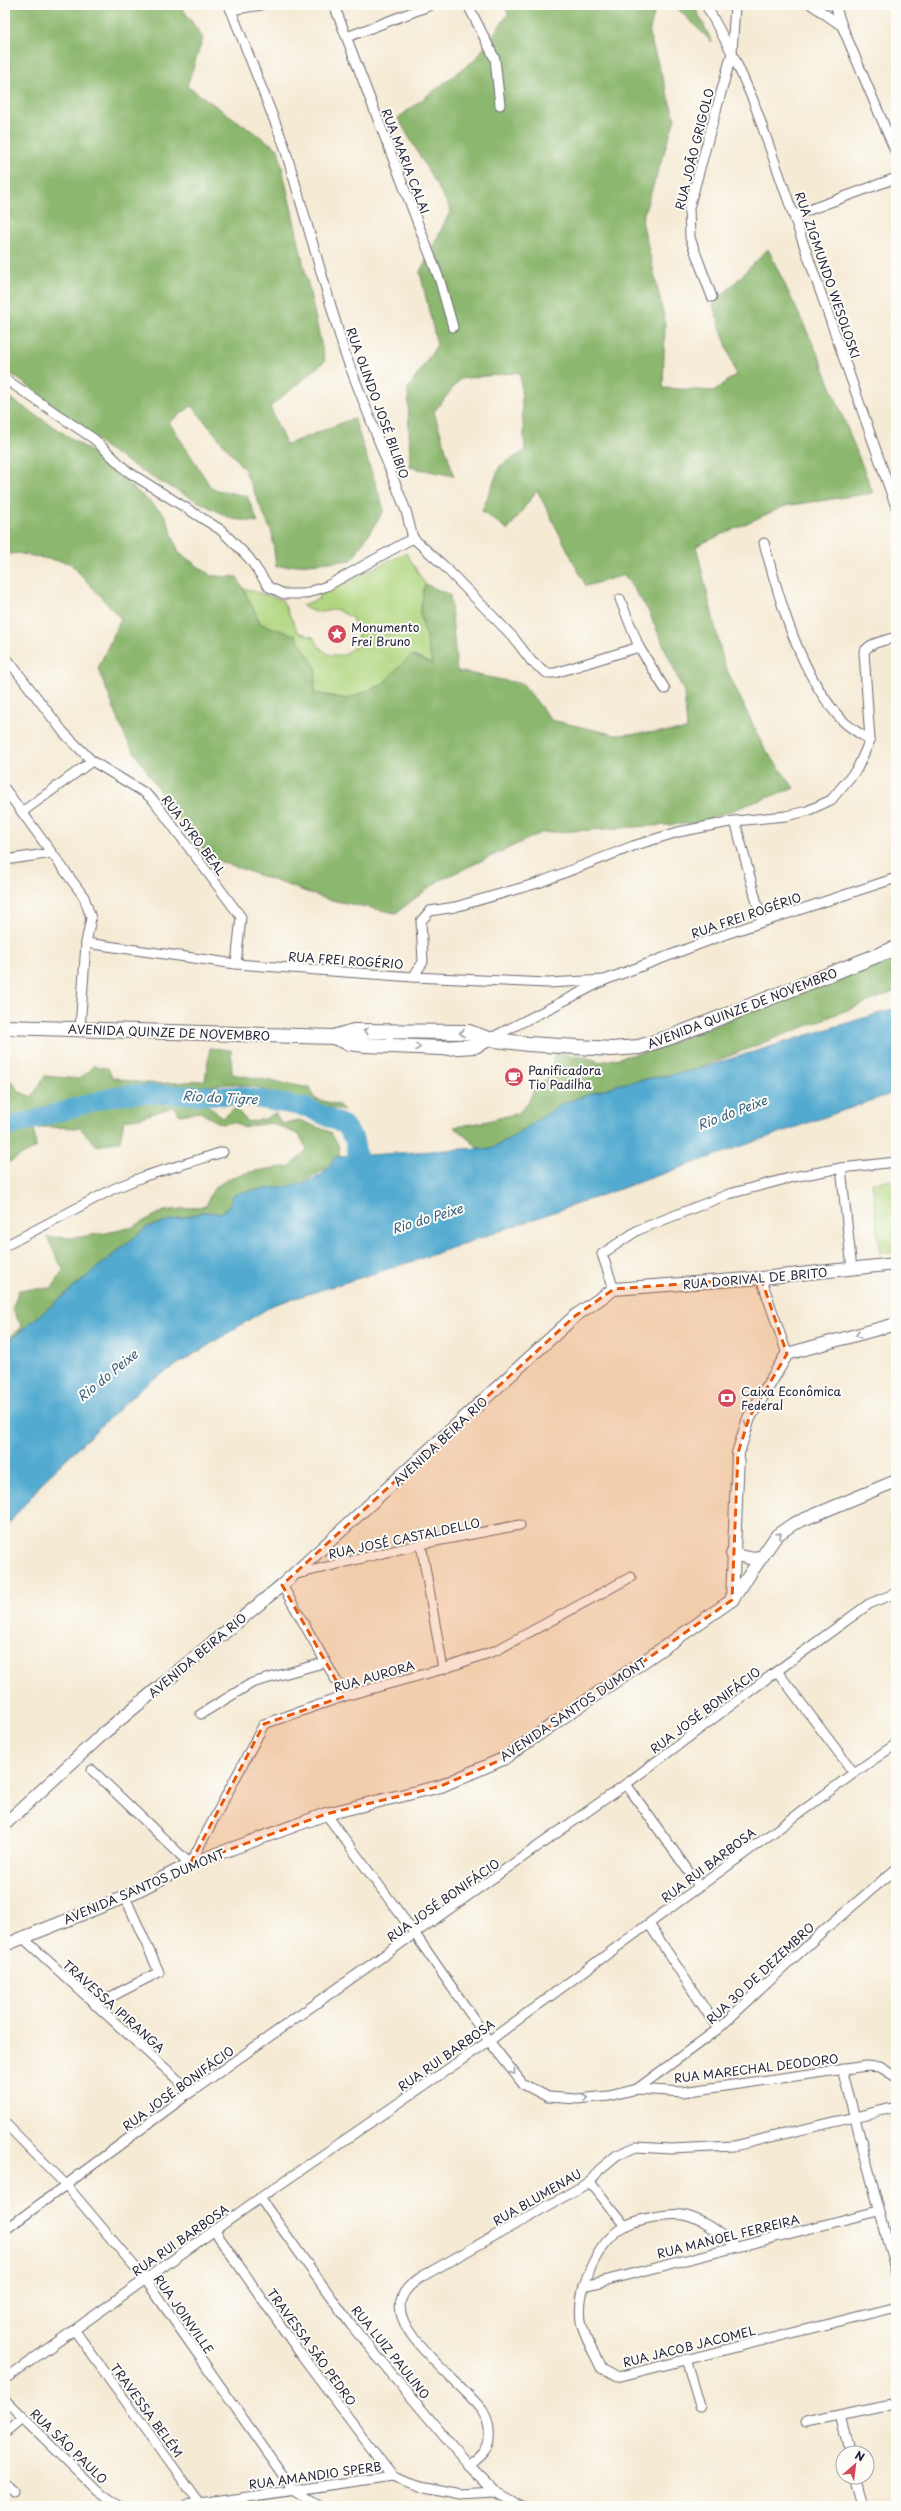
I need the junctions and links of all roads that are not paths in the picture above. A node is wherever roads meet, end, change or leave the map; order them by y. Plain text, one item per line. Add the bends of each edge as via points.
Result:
1 (261, 5) edge
2 (334, 5) edge
3 (431, 5) edge
4 (468, 5) edge
5 (706, 5) edge
6 (735, 5) edge
7 (812, 5) edge
8 (835, 5) edge
9 (230, 8) edge
10 (842, 26) junction
11 (348, 37) junction
12 (732, 53) junction
13 (500, 105) dead end
14 (896, 154) edge
15 (896, 178) edge
16 (795, 215) junction
17 (712, 297) dead end
18 (453, 327) dead end
19 (5, 379) edge
20 (896, 507) edge
21 (413, 538) junction
22 (764, 543) dead end
23 (620, 599) dead end
24 (896, 637) edge
25 (639, 647) junction
26 (5, 656) edge
27 (665, 689) dead end
28 (870, 740) junction
29 (92, 761) junction
30 (5, 789) edge
31 (22, 812) junction
32 (735, 821) junction
33 (52, 853) junction
34 (5, 860) edge
35 (896, 878) edge
36 (762, 922) junction
37 (86, 943) junction
38 (896, 948) edge
39 (236, 964) junction
40 (413, 977) junction
41 (605, 980) junction
42 (5, 1027) edge
43 (80, 1029) junction
44 (400, 1032) junction
45 (435, 1033) junction
46 (333, 1037) junction
47 (489, 1038) junction
48 (393, 1045) junction
49 (443, 1048) junction
50 (223, 1152) dead end
51 (896, 1162) edge
52 (841, 1168) junction
53 (5, 1246) edge
54 (896, 1264) edge
55 (852, 1269) junction
56 (761, 1278) junction
57 (614, 1289) junction
58 (896, 1324) edge
59 (788, 1354) junction
60 (896, 1481) edge
61 (520, 1526) dead end
62 (421, 1544) junction
63 (732, 1554) junction
64 (762, 1557) junction
65 (292, 1575) junction
66 (631, 1577) dead end
67 (282, 1586) junction
68 (896, 1593) edge
69 (732, 1600) junction
70 (326, 1662) junction
71 (443, 1669) junction
72 (777, 1671) junction
73 (345, 1696) junction
74 (201, 1714) dead end
75 (896, 1744) edge
76 (92, 1770) dead end
77 (854, 1773) junction
78 (626, 1784) junction
79 (326, 1814) junction
80 (5, 1824) edge
81 (190, 1864) junction
82 (896, 1870) edge
83 (699, 1886) junction
84 (125, 1897) junction
85 (649, 1924) junction
86 (415, 1934) junction
87 (22, 1938) junction
88 (5, 1944) edge
89 (95, 2005) junction
90 (718, 2029) junction
91 (489, 2041) junction
92 (842, 2069) junction
93 (896, 2077) edge
94 (637, 2089) junction
95 (192, 2092) junction
96 (896, 2107) edge
97 (856, 2118) junction
98 (5, 2123) edge
99 (590, 2182) junction
100 (67, 2186) junction
101 (260, 2198) junction
102 (878, 2211) junction
103 (625, 2226) junction
104 (5, 2230) edge
105 (214, 2230) junction
106 (736, 2246) junction
107 (896, 2273) edge
108 (145, 2279) junction
109 (584, 2286) junction
110 (896, 2307) edge
111 (74, 2331) junction
112 (686, 2359) junction
113 (5, 2379) edge
114 (5, 2400) edge
115 (896, 2404) edge
116 (700, 2406) dead end
117 (840, 2416) junction
118 (23, 2418) junction
119 (806, 2423) dead end
120 (5, 2433) edge
121 (848, 2445) edge
122 (468, 2464) junction
123 (392, 2476) junction
124 (5, 2481) edge
125 (858, 2485) edge
126 (13, 2491) dead end
127 (294, 2491) junction
128 (495, 2492) junction
129 (200, 2504) junction
130 (119, 2506) edge
131 (186, 2506) edge
132 (320, 2506) edge
133 (520, 2506) edge
134 (864, 2506) edge

1 - 9 street
2 - 11 street, RUA MARIA CALAI
3 - 11 street
4 - 13 street via 495,59
5 - 12 street, RUA ZIGMUNDO WESOLOSKI
6 - 12 street, RUA JOÃO GRIGOLO
7 - 10 street
8 - 10 street
9 - 21 street, RUA OLINDO JOSÉ BILIBIO via 284,145 345,354 406,511
10 - 14 street
11 - 18 street, RUA MARIA CALAI via 440,281
12 - 16 street, RUA ZIGMUNDO WESOLOSKI via 753,100
12 - 17 street, RUA JOÃO GRIGOLO via 689,208 690,238
15 - 16 street
16 - 20 street, RUA ZIGMUNDO WESOLOSKI
19 - 21 street via 94,439 127,471 221,530 249,558 269,587 284,594 304,594 327,586
21 - 25 street via 443,565 512,637 532,662 547,673 555,673
22 - 28 street via 778,595 799,651 827,701 841,720
23 - 25 street
24 - 28 street via 867,646 864,652
25 - 27 street
26 - 29 street, RUA SYRO BEAL via 64,733
28 - 32 street via 857,769 831,800 807,811 786,816
29 - 31 street
29 - 39 street, RUA SYRO BEAL via 154,801 240,917
30 - 31 street
31 - 33 street
32 - 36 street
32 - 40 street via 678,832 633,846 538,883 455,907 430,911 421,921 423,962
33 - 34 street
33 - 37 street via 84,897 89,909 91,918
35 - 36 street, RUA FREI ROGÉRIO
36 - 41 street, RUA FREI ROGÉRIO
37 - 39 street, RUA FREI ROGÉRIO
37 - 43 street
38 - 47 main road, AVENIDA QUINZE DE NOVEMBRO via 671,1037 639,1047 575,1048
39 - 40 street, RUA FREI ROGÉRIO
40 - 41 street, RUA FREI ROGÉRIO via 548,983
41 - 47 street, RUA FREI ROGÉRIO
42 - 43 main road, AVENIDA QUINZE DE NOVEMBRO
43 - 46 main road, AVENIDA QUINZE DE NOVEMBRO
44 - 45 main road, AVENIDA QUINZE DE NOVEMBRO
44 -> 46 main road, AVENIDA QUINZE DE NOVEMBRO via 354,1031
44 - 48 main road
47 -> 45 main road, AVENIDA QUINZE DE NOVEMBRO via 469,1032
45 - 49 main road
46 - 48 main road, AVENIDA QUINZE DE NOVEMBRO via 348,1043
47 - 49 main road, AVENIDA QUINZE DE NOVEMBRO via 475,1046
48 -> 49 main road, AVENIDA QUINZE DE NOVEMBRO
50 - 53 street via 145,1176 113,1189
51 - 52 street
52 - 55 street
52 - 57 street via 793,1177 729,1194 638,1230 602,1254
54 - 55 street, RUA DORIVAL DE BRITO
55 - 56 street, RUA DORIVAL DE BRITO
56 - 57 street, RUA DORIVAL DE BRITO
56 - 59 street
57 - 65 street, AVENIDA BEIRA RIO via 575,1316
58 -> 59 street
59 -> 63 street via 749,1418 741,1442 738,1453
64 -> 60 street, AVENIDA SANTOS DUMONT via 777,1535 793,1524
61 - 62 street, RUA JOSÉ CASTALDELLO
62 - 65 street, RUA JOSÉ CASTALDELLO
62 - 71 street
63 - 64 street via 749,1558
63 - 69 street
64 - 69 street, AVENIDA SANTOS DUMONT
65 - 67 street, AVENIDA BEIRA RIO
66 - 71 street, RUA AURORA via 497,1650
67 - 70 street
67 - 80 street, AVENIDA BEIRA RIO via 105,1732
68 - 72 street, RUA JOSÉ BONIFÁCIO via 870,1604
69 - 79 street, AVENIDA SANTOS DUMONT via 503,1759 441,1786
70 - 73 street
70 - 74 street via 252,1683
71 - 73 street, RUA AURORA
72 - 77 street
72 - 78 street, RUA JOSÉ BONIFÁCIO
73 - 81 street, RUA AURORA via 264,1724
75 - 77 street, RUA RUI BARBOSA
76 - 81 street
77 - 83 street, RUA RUI BARBOSA
78 - 83 street
78 - 86 street, RUA JOSÉ BONIFÁCIO
79 - 81 street, AVENIDA SANTOS DUMONT
79 - 86 street, RUA MARECHAL DEODORO
81 - 84 street, AVENIDA SANTOS DUMONT
82 - 90 street, RUA 30 DE DEZEMBRO via 824,1930
83 - 85 street, RUA RUI BARBOSA
84 - 87 street, AVENIDA SANTOS DUMONT
84 - 89 street via 159,1972
85 - 90 street
85 - 91 street, RUA RUI BARBOSA
86 - 91 street, RUA MARECHAL DEODORO
86 - 95 street, RUA JOSÉ BONIFÁCIO
87 - 88 street, AVENIDA SANTOS DUMONT
87 - 89 street, TRAVESSA IPIRANGA
89 - 95 street, TRAVESSA IPIRANGA
90 - 94 street, RUA 30 DE DEZEMBRO
91 -> 94 street, RUA MARECHAL DEODORO via 523,2084 548,2097 577,2099 609,2096
91 - 101 street, RUA RUI BARBOSA
92 - 93 street, RUA MARECHAL DEODORO via 880,2067
92 - 94 street, RUA MARECHAL DEODORO via 682,2092
92 - 97 street
95 - 100 street, RUA JOSÉ BONIFÁCIO
96 - 97 street, RUA BLUMENAU
97 - 99 street, RUA BLUMENAU via 734,2146 672,2149 636,2146 617,2155 599,2170
97 - 102 street
98 - 100 street, RUA JOINVILLE
99 - 103 street
99 - 122 street, RUA BLUMENAU via 423,2276 410,2285 402,2297 400,2308 406,2326 443,2371 482,2410 489,2426 489,2441 482,2452
100 - 104 street, RUA JOSÉ BONIFÁCIO
100 - 108 street, RUA JOINVILLE
101 - 105 street, RUA RUI BARBOSA
101 - 122 street, RUA LUIZ PAULINO via 351,2324
102 - 106 street, RUA MANOEL FERREIRA
102 - 107 street
103 - 106 street, RUA JACOB JACOMEL via 665,2215 687,2216 714,2230
103 - 109 street, RUA JACOB JACOMEL via 609,2240 596,2259
105 - 108 street, RUA RUI BARBOSA
105 - 123 street, TRAVESSA SÃO PEDRO via 300,2353
106 - 109 street, RUA MANOEL FERREIRA
108 - 111 street, RUA RUI BARBOSA
108 - 127 street, RUA JOINVILLE
109 - 112 street, RUA JACOB JACOMEL via 580,2302 581,2323 601,2368 617,2376
110 - 112 street, RUA JACOB JACOMEL
111 - 113 street, RUA RUI BARBOSA
111 - 129 street, TRAVESSA BELÉM
112 - 116 street
114 - 118 street, RUA SÃO PAULO
115 - 117 street
117 - 119 street
117 - 121 street
118 - 120 street
118 - 130 street, RUA SÃO PAULO via 97,2490
122 - 128 street, RUA LUIZ PAULINO
123 - 127 street, RUA AMANDIO SPERB
123 - 128 street, RUA AMANDIO SPERB via 421,2486 461,2494
124 - 126 street
125 - 134 street
127 - 129 street, RUA AMANDIO SPERB
127 - 132 street, RUA JOINVILLE
128 - 133 street, RUA LUIZ PAULINO
129 - 131 street, RUA AMANDIO SPERB

